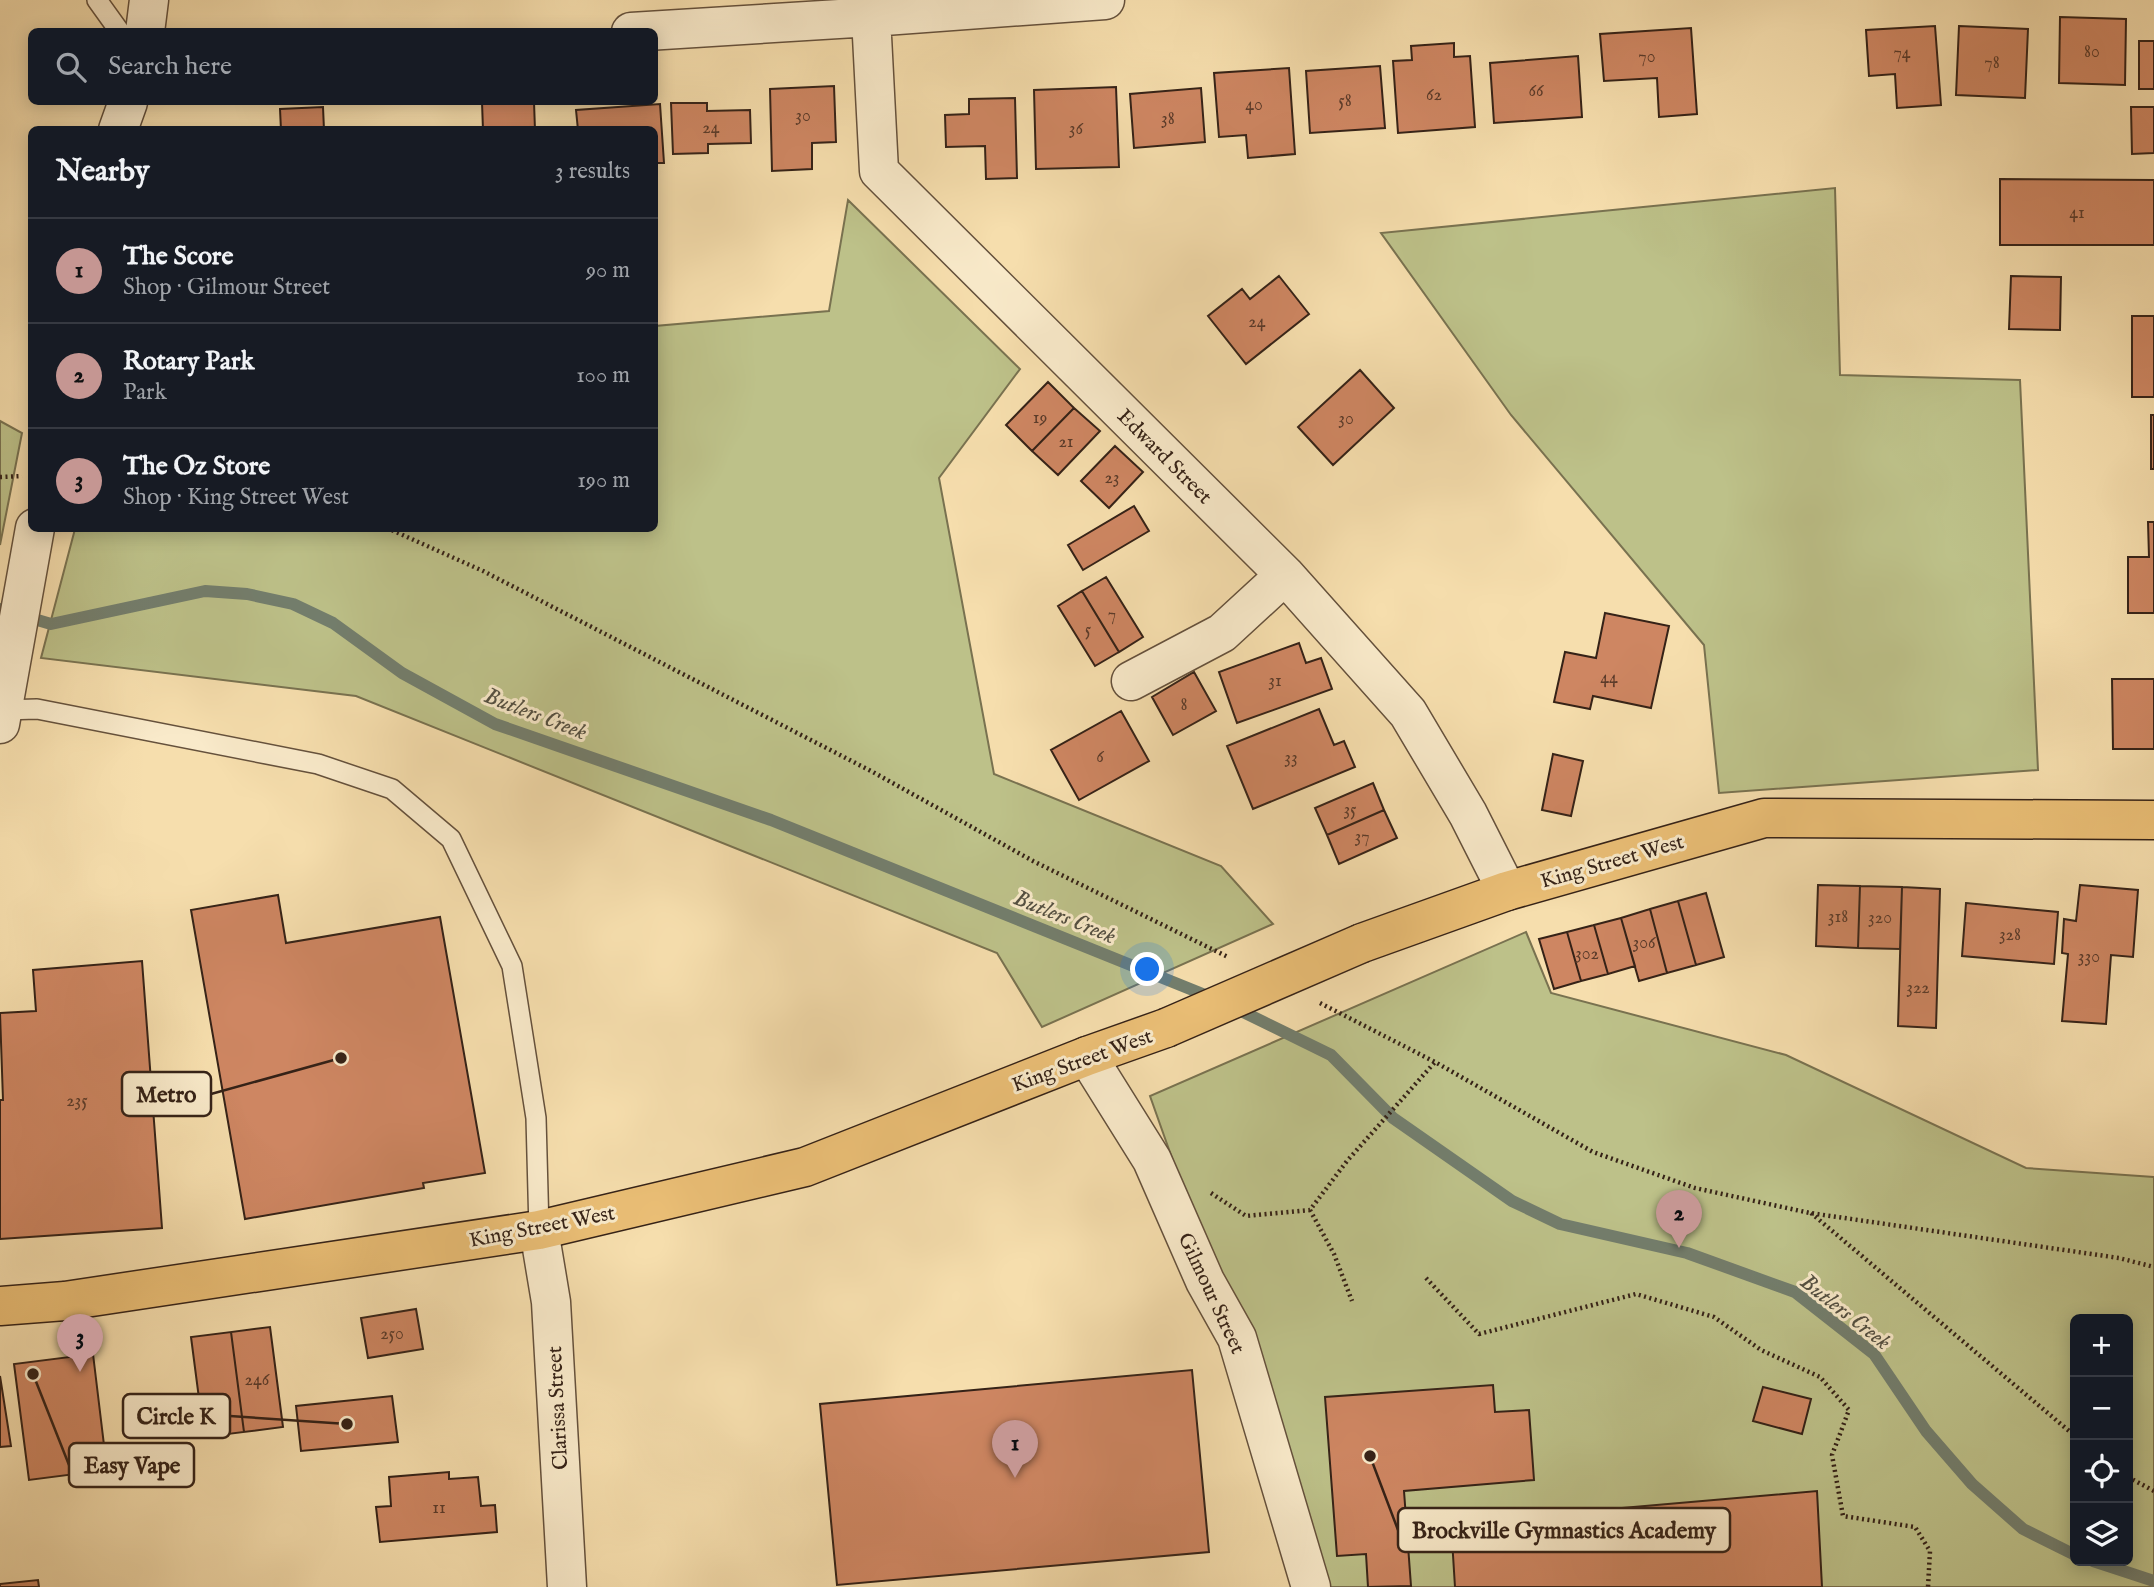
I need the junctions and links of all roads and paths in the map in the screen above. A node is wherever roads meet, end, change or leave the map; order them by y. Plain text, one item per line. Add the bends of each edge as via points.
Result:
1 (97, 0) edge
2 (149, 0) edge
3 (1105, 0) edge
4 (871, 17) junction
5 (117, 28) edge
6 (146, 28) edge
7 (658, 30) edge
8 (127, 105) edge
9 (119, 126) edge
10 (22, 476) dead end
11 (0, 477) edge
12 (34, 532) edge
13 (1285, 575) junction
14 (1131, 681) dead end
15 (1, 715) edge
16 (2154, 820) edge
17 (1507, 891) junction
18 (1087, 1056) junction
19 (1435, 1062) dead end
20 (1203, 1189) dead end
21 (1310, 1210) junction
22 (1810, 1213) dead end
23 (540, 1230) junction
24 (1426, 1278) dead end
25 (1353, 1301) dead end
26 (0, 1306) edge
27 (2070, 1432) edge
28 (2133, 1480) edge
29 (2154, 1491) edge
30 (567, 1587) edge
31 (1311, 1587) edge
32 (1928, 1587) edge

1 - 5 lane
2 - 6 street
3 - 4 street
4 - 7 street
4 - 13 street, Edward Street via 879,171
8 - 9 street
10 - 11 path
12 - 15 street
13 - 14 street via 1222,633
13 - 17 street, Edward Street via 1408,713
15 - 23 lane via 37,709 318,764 392,789 452,839 512,966 536,1118
16 - 17 main road, King Street West via 1764,818
17 - 18 main road, King Street West, bridge via 1362,943 1166,1028
18 - 23 main road, King Street West via 805,1167
18 - 31 street, Gilmour Street via 1152,1160 1205,1281 1237,1338
19 - 21 path
20 - 21 path via 1246,1216
21 - 25 path
22 - 27 path
23 - 26 main road, King Street West via 65,1301
23 - 30 street, Clarissa Street via 551,1302
24 - 32 path via 1479,1334 1636,1294 1714,1317 1761,1350 1820,1377 1849,1410 1832,1455 1843,1516 1915,1527 1930,1551
28 - 29 path

